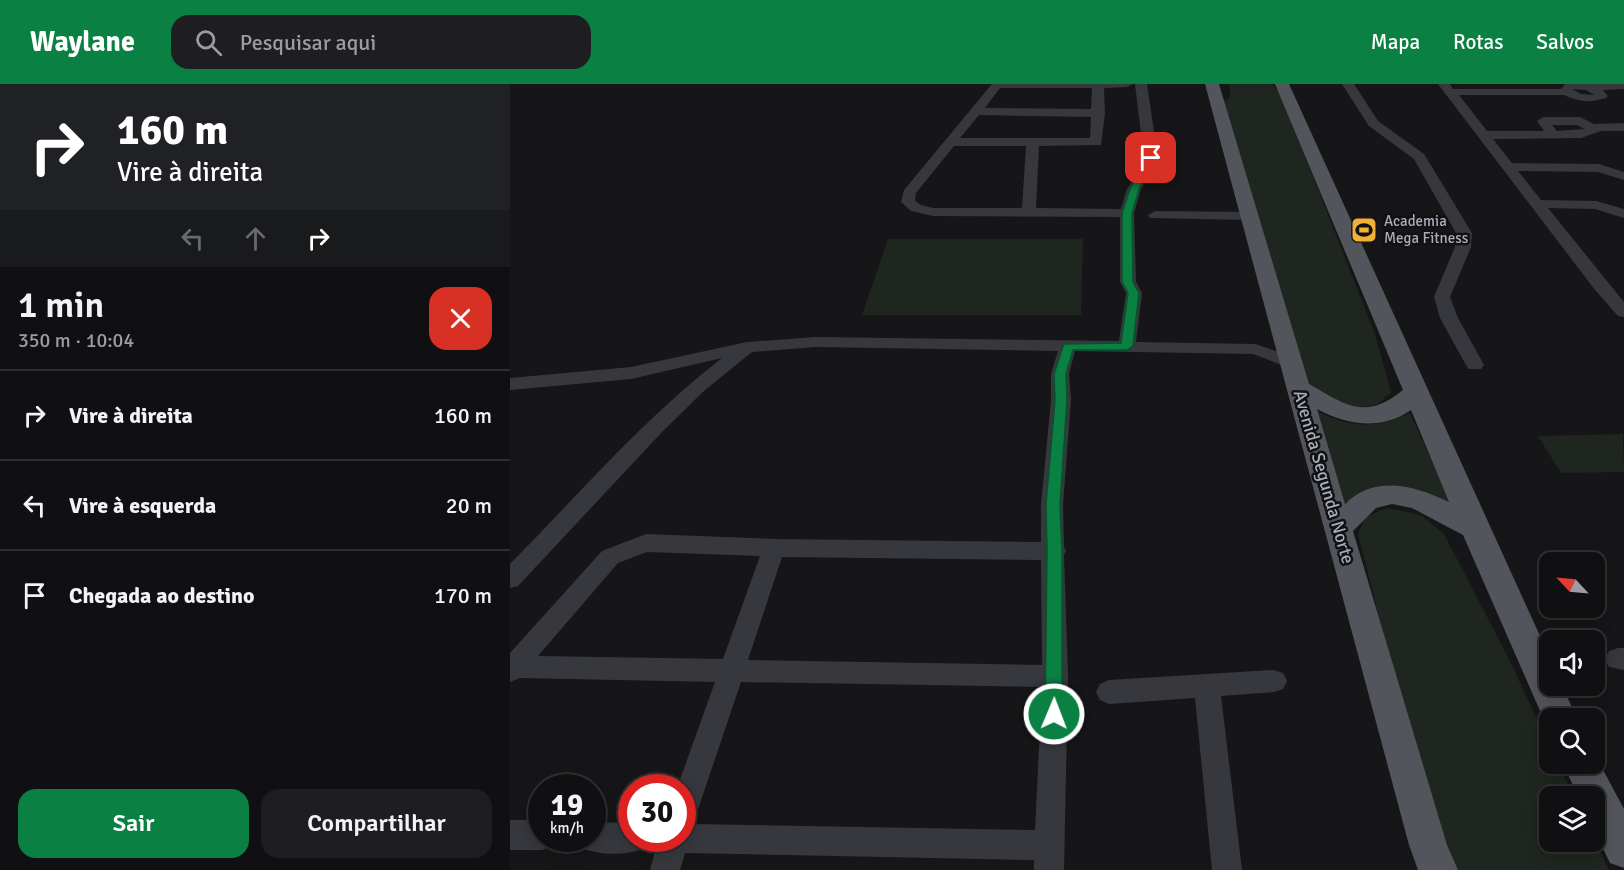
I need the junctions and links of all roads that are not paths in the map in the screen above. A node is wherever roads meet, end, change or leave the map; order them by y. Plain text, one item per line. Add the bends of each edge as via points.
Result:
1 (1069, 84) edge
2 (1127, 84) edge
3 (1141, 84) edge
4 (1212, 84) edge
5 (1282, 84) edge
6 (1348, 84) edge
7 (998, 85) edge
8 (1098, 85) edge
9 (1624, 86) edge
10 (1448, 88) edge
11 (1472, 92) junction
12 (1477, 110) junction
13 (977, 111) junction
14 (1099, 113) junction
15 (1624, 127) edge
16 (1484, 135) junction
17 (950, 142) junction
18 (1033, 143) junction
19 (1509, 166) junction
20 (1599, 168) junction
21 (1624, 168) edge
22 (1624, 176) edge
23 (1537, 204) junction
24 (1029, 212) junction
25 (1127, 213) junction
26 (1624, 214) edge
27 (1155, 215) dead end
28 (1249, 216) junction
29 (1624, 312) edge
30 (1283, 336) junction
31 (1068, 346) junction
32 (1127, 346) junction
33 (747, 347) junction
34 (1255, 349) junction
35 (1290, 362) junction
36 (1475, 365) dead end
37 (510, 384) edge
38 (1298, 388) junction
39 (1415, 393) junction
40 (1339, 528) junction
41 (1474, 528) junction
42 (774, 548) junction
43 (1055, 551) junction
44 (510, 579) edge
45 (511, 669) edge
46 (732, 672) junction
47 (1054, 676) junction
48 (1274, 681) dead end
49 (1207, 686) junction
50 (1109, 692) dead end
51 (1555, 708) edge
52 (1586, 774) edge
53 (696, 775) edge
54 (510, 835) edge
55 (528, 835) edge
56 (696, 840) edge
57 (1624, 849) edge
58 (669, 852) edge
59 (1050, 858) edge
60 (664, 870) edge
61 (1227, 870) edge
62 (1438, 870) edge

1 - 7 street
1 - 8 street
2 - 8 street
3 - 25 street via 1151,158 1134,189
4 - 28 main road, Avenida Segunda Norte
5 - 39 main road
6 - 36 street via 1373,123 1419,157 1464,233 1460,256 1442,297
7 - 13 street
8 - 14 street
9 - 11 street via 1591,87 1602,96 1585,98 1566,92
10 - 11 street
10 - 12 street
11 - 12 street
12 - 16 street
13 - 14 street
13 - 17 street
14 - 18 street via 1096,142
15 - 16 street via 1593,129 1580,121 1543,120 1553,135
16 - 19 street
17 - 18 street
17 - 24 street via 909,193 908,202 933,212
18 - 24 street
19 - 20 street
19 - 23 street
20 - 21 street
20 - 22 street
23 - 26 street via 1596,205
23 - 29 street
24 - 25 street
25 - 32 street via 1128,282 1134,293
27 - 28 street
28 - 30 main road, Avenida Segunda Norte
30 - 34 street
30 - 35 main road, Avenida Segunda Norte
31 - 32 street
31 - 33 street via 816,342
31 - 43 street via 1060,374 1053,505
32 - 34 street
33 - 37 street via 631,373
33 - 44 street via 656,426
34 - 35 street
35 - 38 main road, Avenida Segunda Norte
38 - 39 main road via 1334,408 1376,417 1400,408
38 - 40 main road, Avenida Segunda Norte
39 - 41 main road
40 - 41 main road via 1367,500 1391,495 1441,509
40 - 62 main road, Avenida Segunda Norte
41 - 51 main road
42 - 43 street
42 - 45 street via 646,543 610,556
42 - 46 street
43 - 47 street
45 - 46 street
46 - 47 street
46 - 53 street
47 - 59 street
48 - 49 street
49 - 50 street
49 - 61 street
52 - 57 main road
54 - 55 street
56 - 59 street
58 - 60 street

